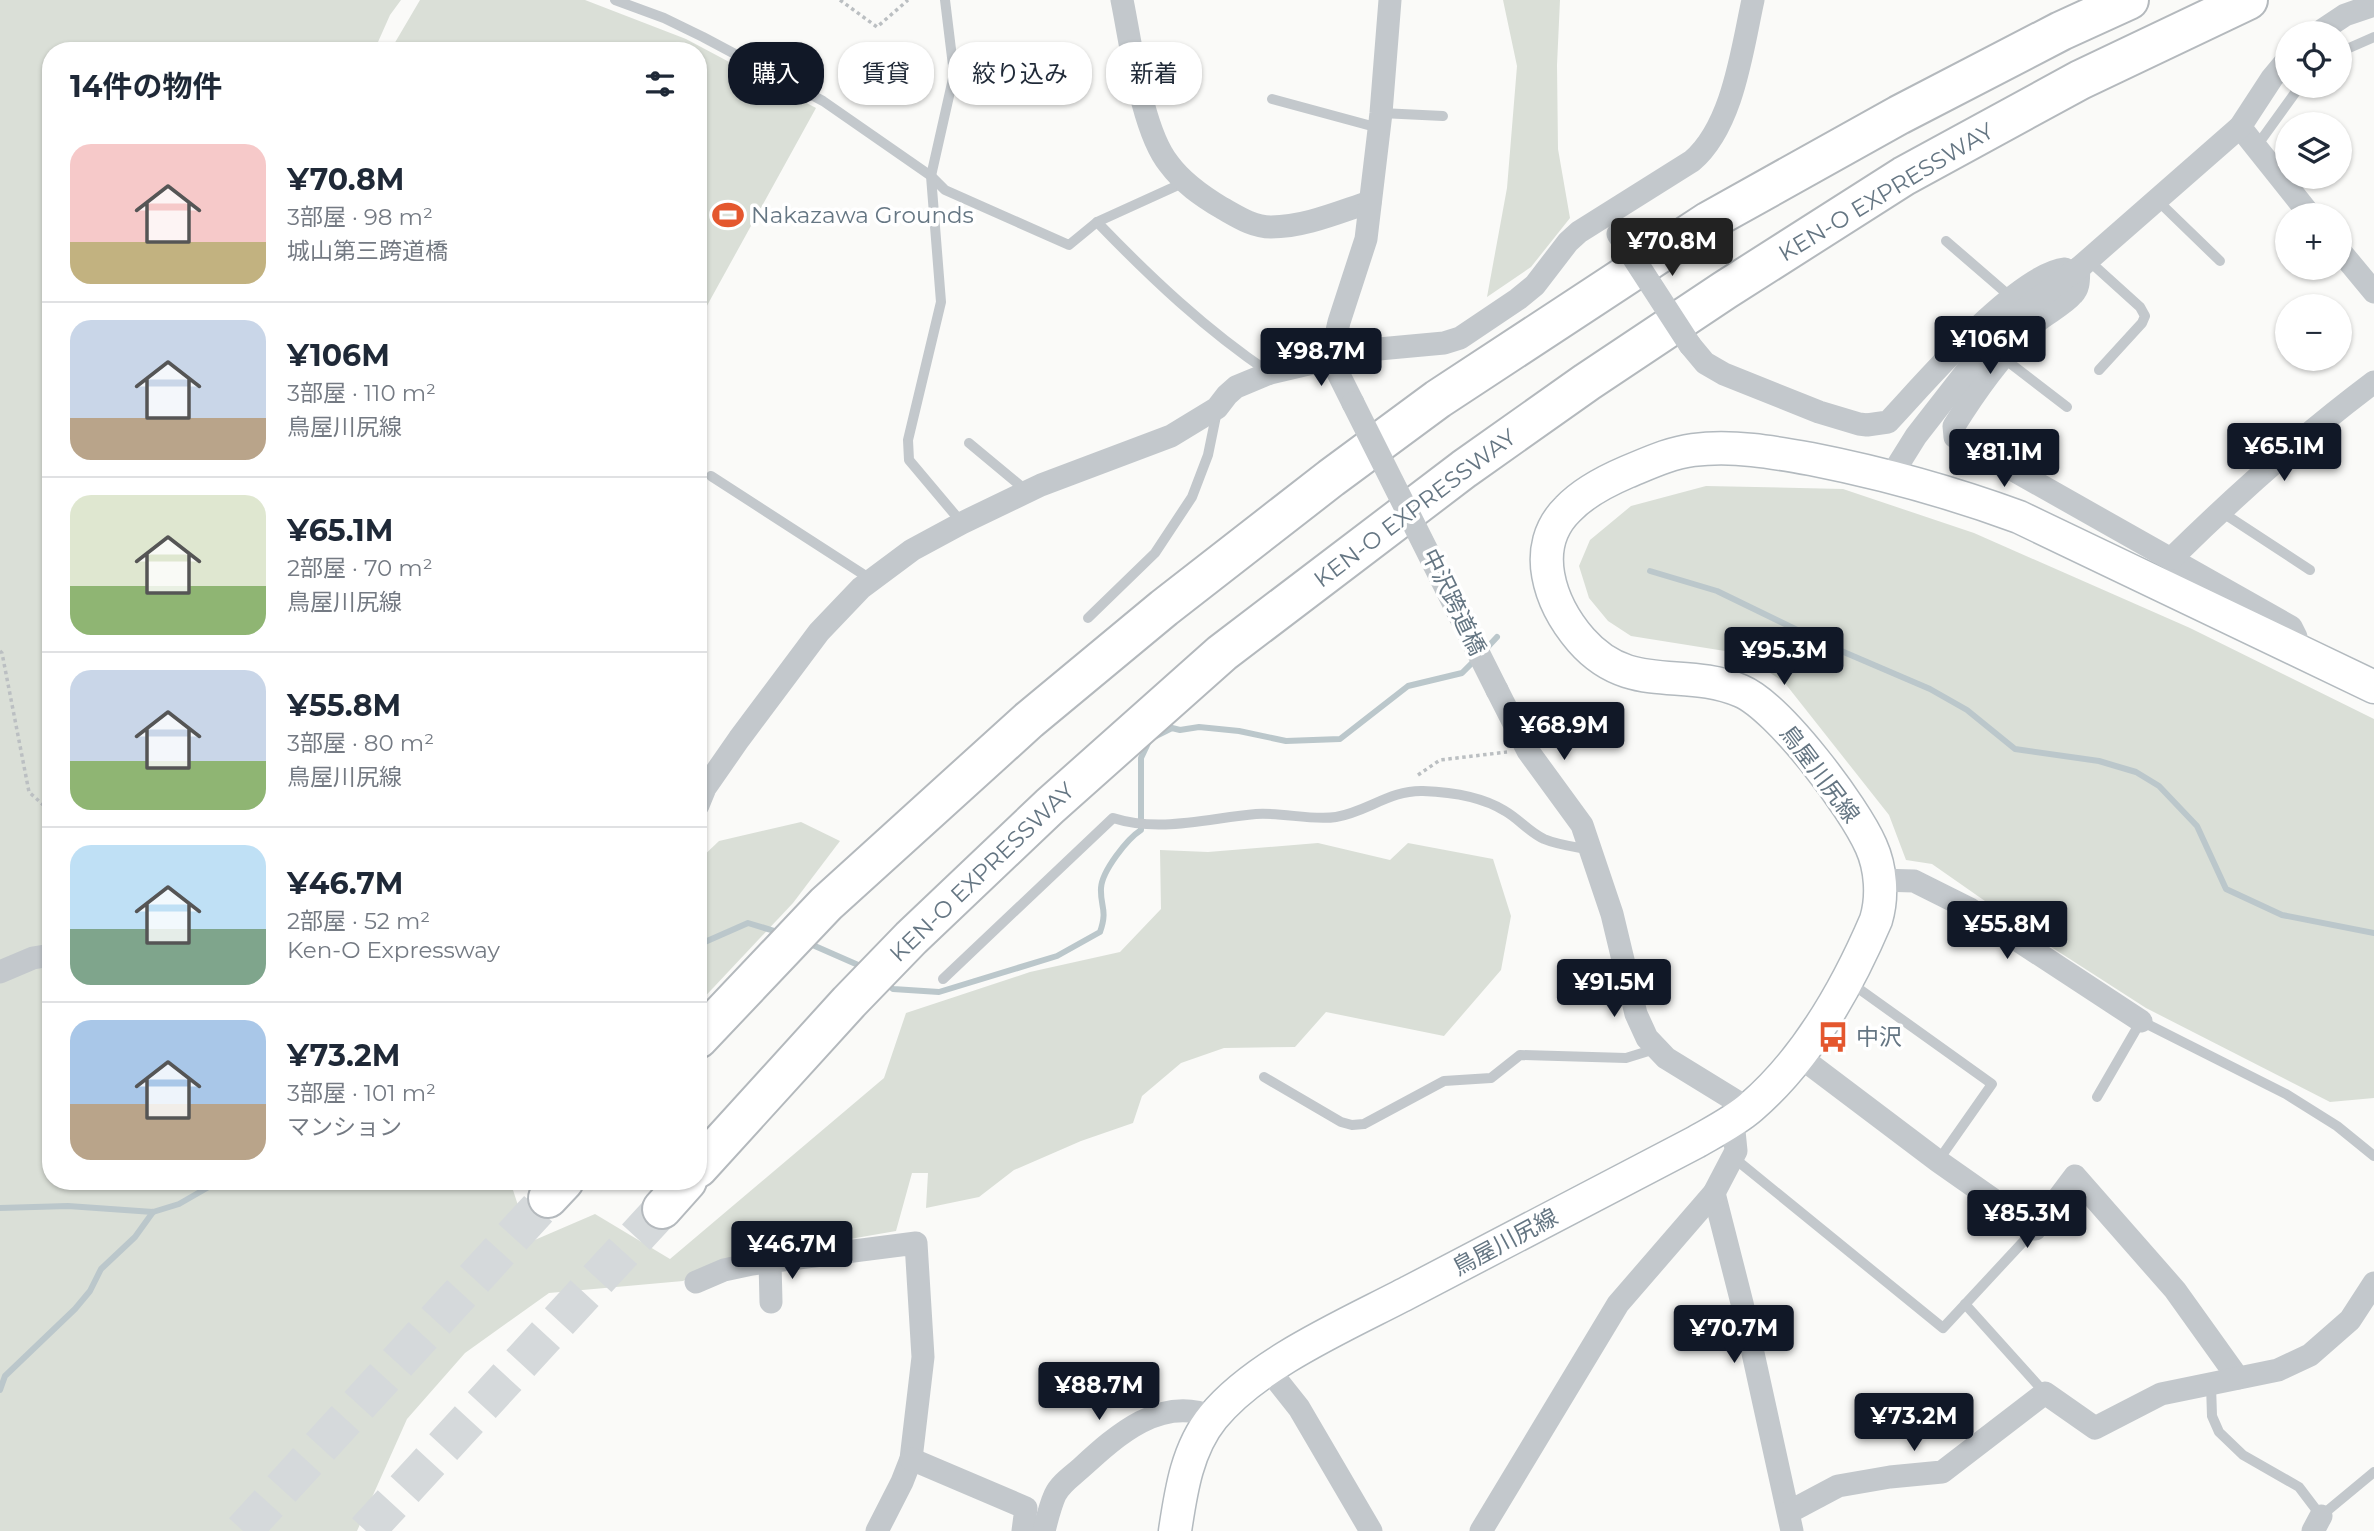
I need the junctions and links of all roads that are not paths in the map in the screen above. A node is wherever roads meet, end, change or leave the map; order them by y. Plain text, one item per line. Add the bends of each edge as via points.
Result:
1 (615, 0) edge
2 (945, 0) edge
3 (1122, 0) edge
4 (1390, 0) edge
5 (1753, 0) edge
6 (2129, 0) edge
7 (2248, 0) edge
8 (2374, 5) edge
9 (2342, 8) edge
10 (2330, 21) edge
11 (2374, 37) edge
12 (2352, 47) edge
13 (2275, 74) edge
14 (2291, 98) edge
15 (1272, 99) dead end
16 (1443, 116) dead end
17 (1380, 120) junction
18 (2241, 127) junction
19 (2256, 147) junction
20 (932, 176) junction
21 (1185, 182) junction
22 (2157, 200) junction
23 (1370, 202) junction
24 (2300, 203) edge
25 (1097, 222) junction
26 (1612, 225) junction
27 (1946, 241) dead end
28 (2220, 261) dead end
29 (2083, 264) junction
30 (2352, 265) edge
31 (2374, 292) edge
32 (2012, 298) junction
33 (2002, 357) junction
34 (1335, 358) junction
35 (2099, 370) dead end
36 (1270, 373) junction
37 (2374, 382) edge
38 (2067, 407) dead end
39 (1217, 408) junction
40 (969, 443) dead end
41 (1891, 475) junction
42 (711, 476) dead end
43 (1028, 492) junction
44 (2220, 511) junction
45 (962, 523) junction
46 (2172, 558) junction
47 (2310, 570) dead end
48 (872, 580) junction
49 (1088, 618) dead end
50 (2292, 649) junction
51 (2374, 687) edge
52 (707, 785) edge
53 (1591, 850) junction
54 (1879, 880) junction
55 (42, 956) edge
56 (0, 972) edge
57 (943, 979) dead end
58 (1847, 981) junction
59 (2141, 1021) junction
60 (707, 1030) edge
61 (1655, 1049) junction
62 (1799, 1056) junction
63 (1264, 1077) dead end
64 (2097, 1097) dead end
65 (1741, 1115) junction
66 (2374, 1156) edge
67 (1734, 1157) junction
68 (707, 1158) edge
69 (1938, 1161) junction
70 (1714, 1193) junction
71 (2035, 1229) junction
72 (770, 1262) junction
73 (696, 1282) dead end
74 (2374, 1283) edge
75 (771, 1302) dead end
76 (1965, 1304) junction
77 (1268, 1369) junction
78 (2238, 1378) junction
79 (2211, 1385) junction
80 (2045, 1393) junction
81 (1213, 1418) junction
82 (911, 1459) junction
83 (2374, 1472) edge
84 (1790, 1522) edge
85 (2317, 1523) edge
86 (877, 1531) edge
87 (1023, 1531) edge
88 (1044, 1531) edge
89 (1175, 1531) edge
90 (1371, 1531) edge
91 (1481, 1531) edge

1 - 20 lane via 664,18 823,101
2 - 20 lane via 954,74
3 - 21 street via 1156,144
4 - 17 street
5 - 26 street via 1736,76 1710,141
6 - 60 highway via 1899,115 1709,221 1438,399 1143,625 1029,720 826,904
7 - 68 highway, KEN-O EXPRESSWAY via 2080,80 1893,183 1725,290 1464,469 1222,653 1050,806 911,938
8 - 9 street
9 - 10 street
11 - 12 lane
13 - 18 street
14 - 19 lane
15 - 17 lane
16 - 17 lane
17 - 23 street
18 - 19 street
18 - 22 street
19 - 24 street
20 - 25 lane via 950,193 1069,245
20 - 45 lane via 941,302 908,440 909,460
21 - 23 street via 1236,216 1270,228
21 - 25 lane
22 - 28 lane
22 - 29 street
23 - 34 street via 1363,253 1339,322
25 - 36 lane via 1188,310
26 - 32 street, bridge via 1705,363 1819,412 1859,424 1888,422
26 - 34 street via 1568,242 1535,285 1460,338
27 - 32 lane
29 - 32 street via 2053,270
29 - 33 street via 2073,295 2036,322
29 - 35 lane via 2140,307 2145,316
29 - 41 street via 1990,341
30 - 31 street
33 - 38 lane
33 - 46 street via 1954,426 1955,437
34 - 36 street
34 - 53 street, 中沢跨道橋, bridge via 1338,373 1528,751 1577,816
36 - 39 street via 1236,387
37 - 44 street via 2314,427
39 - 43 street via 1171,436
39 - 49 lane via 1208,455 1192,497 1155,553
40 - 43 lane
41 - 50 main road, 鳥屋川尻線 via 2018,517
41 - 54 main road, 鳥屋川尻線 via 1755,450 1684,452 1630,471 1581,497 1554,527 1546,559 1562,614 1601,659 1639,676 1737,689 1772,712 1863,831
42 - 48 lane
43 - 45 street
44 - 46 street
44 - 47 lane
45 - 48 street via 912,550
46 - 50 street via 2291,627 2296,638
48 - 52 street via 819,632
50 - 51 main road, 鳥屋川尻線
53 - 57 lane via 1546,840 1507,812 1473,797 1422,791 1384,798 1335,818 1258,814 1153,825 1113,818
53 - 61 street, 中沢跨道橋 via 1636,1014
54 - 58 main road, 鳥屋川尻線 via 1879,911
54 - 59 street via 1914,881 1970,909
55 - 56 street
58 - 62 main road, 鳥屋川尻線
58 - 69 lane via 1992,1084
59 - 64 lane
59 - 66 lane via 2286,1094
61 - 63 lane via 1626,1058 1520,1055 1491,1078 1444,1081 1364,1124 1352,1125
61 - 65 street
62 - 65 main road, 鳥屋川尻線
62 - 69 street
65 - 67 street
65 - 77 main road, 鳥屋川尻線
67 - 70 street
67 - 76 lane via 1942,1328
69 - 71 street
70 - 84 street
70 - 91 street via 1618,1304
71 - 76 lane
71 - 78 street via 2075,1177 2175,1290
72 - 73 street via 724,1270
72 - 75 street
72 - 82 street via 916,1243 923,1357
74 - 78 street via 2350,1320 2310,1355 2278,1370
76 - 80 lane
77 - 81 main road, 鳥屋川尻線
77 - 90 street via 1299,1408
78 - 79 street
79 - 80 street via 2161,1394 2095,1428
79 - 85 lane via 2212,1416 2219,1432 2243,1455 2299,1487
80 - 84 street via 1942,1472 1838,1486
81 - 88 street via 1195,1410 1178,1411 1148,1418 1121,1433 1058,1491
81 - 89 main road, 鳥屋川尻線 via 1184,1476
82 - 86 street
82 - 87 street via 1026,1508
83 - 85 lane

